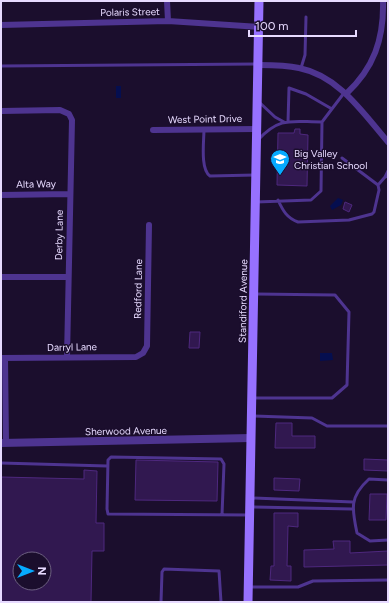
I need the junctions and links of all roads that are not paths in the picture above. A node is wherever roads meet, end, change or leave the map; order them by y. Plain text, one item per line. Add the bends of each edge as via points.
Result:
1 (167, 1) edge
2 (259, 1) edge
3 (385, 5) edge
4 (306, 17) dead end
5 (168, 21) junction
6 (1, 25) edge
7 (259, 27) junction
8 (259, 64) junction
9 (1, 66) edge
10 (301, 68) junction
11 (345, 93) junction
12 (258, 102) junction
13 (332, 109) junction
14 (1, 110) edge
15 (286, 122) junction
16 (322, 122) junction
17 (258, 128) junction
18 (204, 129) junction
19 (153, 130) dead end
20 (258, 141) junction
21 (388, 142) edge
22 (342, 158) dead end
23 (388, 171) edge
24 (257, 175) junction
25 (386, 177) edge
26 (378, 185) junction
27 (70, 194) junction
28 (1, 195) edge
29 (278, 200) junction
30 (256, 202) junction
31 (149, 224) dead end
32 (1, 277) edge
33 (68, 277) junction
34 (254, 294) junction
35 (143, 354) joint
36 (67, 357) junction
37 (3, 358) edge
38 (252, 398) junction
39 (252, 416) junction
40 (388, 426) edge
41 (251, 438) junction
42 (4, 443) edge
43 (1, 463) edge
44 (107, 466) junction
45 (388, 480) edge
46 (353, 502) junction
47 (250, 507) junction
48 (352, 509) junction
49 (222, 515) junction
50 (388, 540) edge
51 (388, 580) edge
52 (249, 587) junction
53 (161, 602) edge
54 (221, 602) edge
55 (248, 602) edge

1 - 5 street
2 - 7 main road, Standiford Avenue
3 - 11 street via 381,37 373,61 356,85
4 - 10 lane via 305,55
5 - 6 street, Polaris Street
5 - 7 street, Polaris Street
7 - 8 main road, Standiford Avenue
8 - 9 lane
8 - 10 street
8 - 12 main road, Standiford Avenue
10 - 11 street via 323,77
11 - 13 lane
11 - 21 street
12 - 15 lane via 275,117
12 - 17 main road, Standiford Avenue
13 - 15 lane via 306,94 288,88
13 - 16 lane
14 - 27 street, Derby Lane via 60,110 69,114 73,125
15 - 16 lane
15 - 20 lane via 270,128
16 - 29 lane via 321,191 311,200
17 - 18 street, West Point Drive
17 - 20 main road, Standiford Avenue
18 - 19 street, West Point Drive
18 - 24 lane via 204,165 207,174
20 - 24 main road, Standiford Avenue
22 - 26 lane
23 - 25 lane
24 - 30 main road, Standiford Avenue
25 - 26 lane
26 - 29 lane via 374,212 349,220 298,222 285,214
27 - 28 street, Alta Way
27 - 33 street, Derby Lane
29 - 30 lane
30 - 34 main road, Standiford Avenue
31 - 35 street, Redford Lane via 147,346
32 - 33 street
33 - 36 street, Derby Lane
34 - 38 main road, Standiford Avenue
34 - 38 lane via 335,295 348,312 348,385 332,398
35 - 36 street, Darryl Lane via 136,357
36 - 37 street, Darryl Lane
37 - 42 street
38 - 39 main road, Standiford Avenue
39 - 40 lane via 312,418 327,426
39 - 41 main road, Standiford Avenue
41 - 42 street, Sherwood Avenue
41 - 47 main road, Standiford Avenue
43 - 44 lane
44 - 49 lane via 108,514
44 - 49 lane via 111,457 221,459 224,464
45 - 46 lane via 369,479 359,488
46 - 47 lane
46 - 48 lane
47 - 48 lane
47 - 49 lane
47 - 52 main road, Standiford Avenue
48 - 50 lane via 357,533 370,541
51 - 52 lane via 313,581 298,587
52 - 55 main road, Standiford Avenue
53 - 54 lane via 161,575 164,569 219,571

